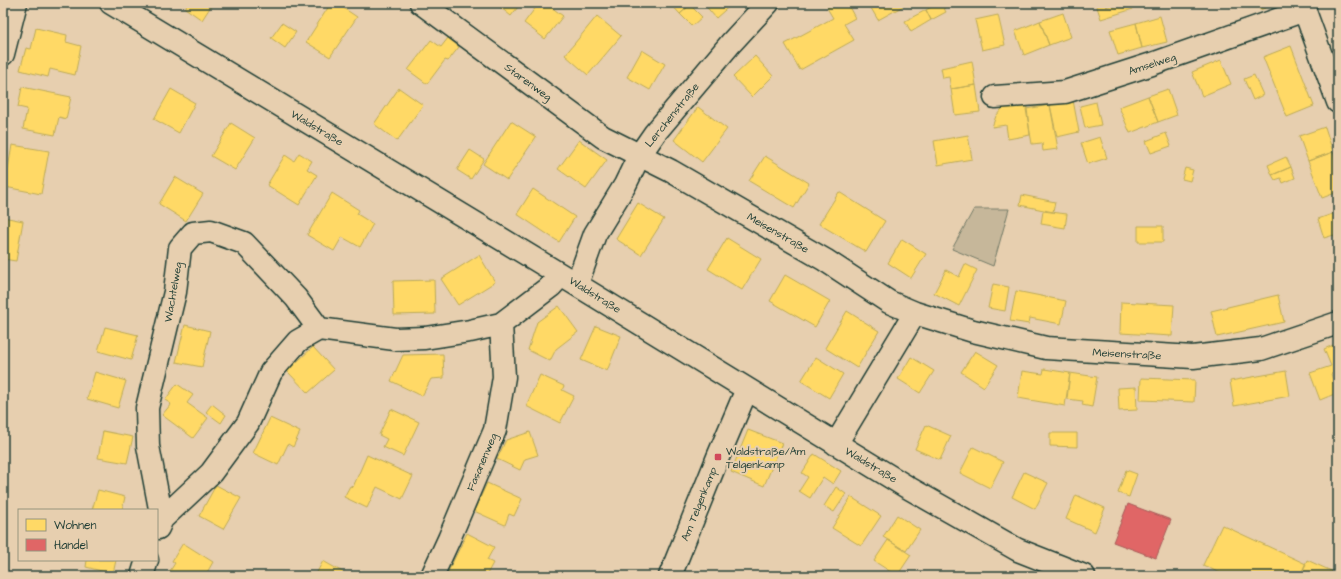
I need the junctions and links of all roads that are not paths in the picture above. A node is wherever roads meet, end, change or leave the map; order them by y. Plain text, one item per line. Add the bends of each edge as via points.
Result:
1 (16, 3) edge
2 (111, 3) edge
3 (421, 3) edge
4 (768, 3) edge
5 (1303, 7) edge
6 (3, 54) edge
7 (995, 97) dead end
8 (1338, 102) edge
9 (639, 156) junction
10 (569, 280) junction
11 (915, 313) junction
12 (1338, 323) edge
13 (501, 324) junction
14 (319, 329) junction
15 (748, 389) junction
16 (836, 444) junction
17 (157, 509) edge
18 (159, 525) edge
19 (147, 561) edge
20 (142, 576) edge
21 (432, 576) edge
22 (670, 576) edge
23 (1084, 576) edge

1 - 6 street
2 - 10 street, Waldstraße
3 - 9 street, Starenweg via 602,137
4 - 9 street, Lerchenstraße via 655,133
5 - 7 street, Amselweg via 1152,64 1064,92
5 - 8 street
9 - 10 street, Lerchenstraße
9 - 11 street, Meisenstraße via 671,171 818,256 890,302
10 - 13 street via 551,286
10 - 15 street, Waldstraße
11 - 12 street, Meisenstraße via 973,331 1046,348 1192,357 1261,349
11 - 16 street
13 - 14 street via 470,332 395,339
13 - 21 street, Fasanenweg via 504,377 495,430
14 - 17 street, Wachtelweg via 296,298 244,242 211,231 194,233 180,248 175,292 147,408 148,446
14 - 18 street, Wachtelweg via 298,341 271,372 248,423 212,473
15 - 16 street, Waldstraße
15 - 22 street, Am Telgenkamp
16 - 23 street, Waldstraße via 1018,550
19 - 20 street

